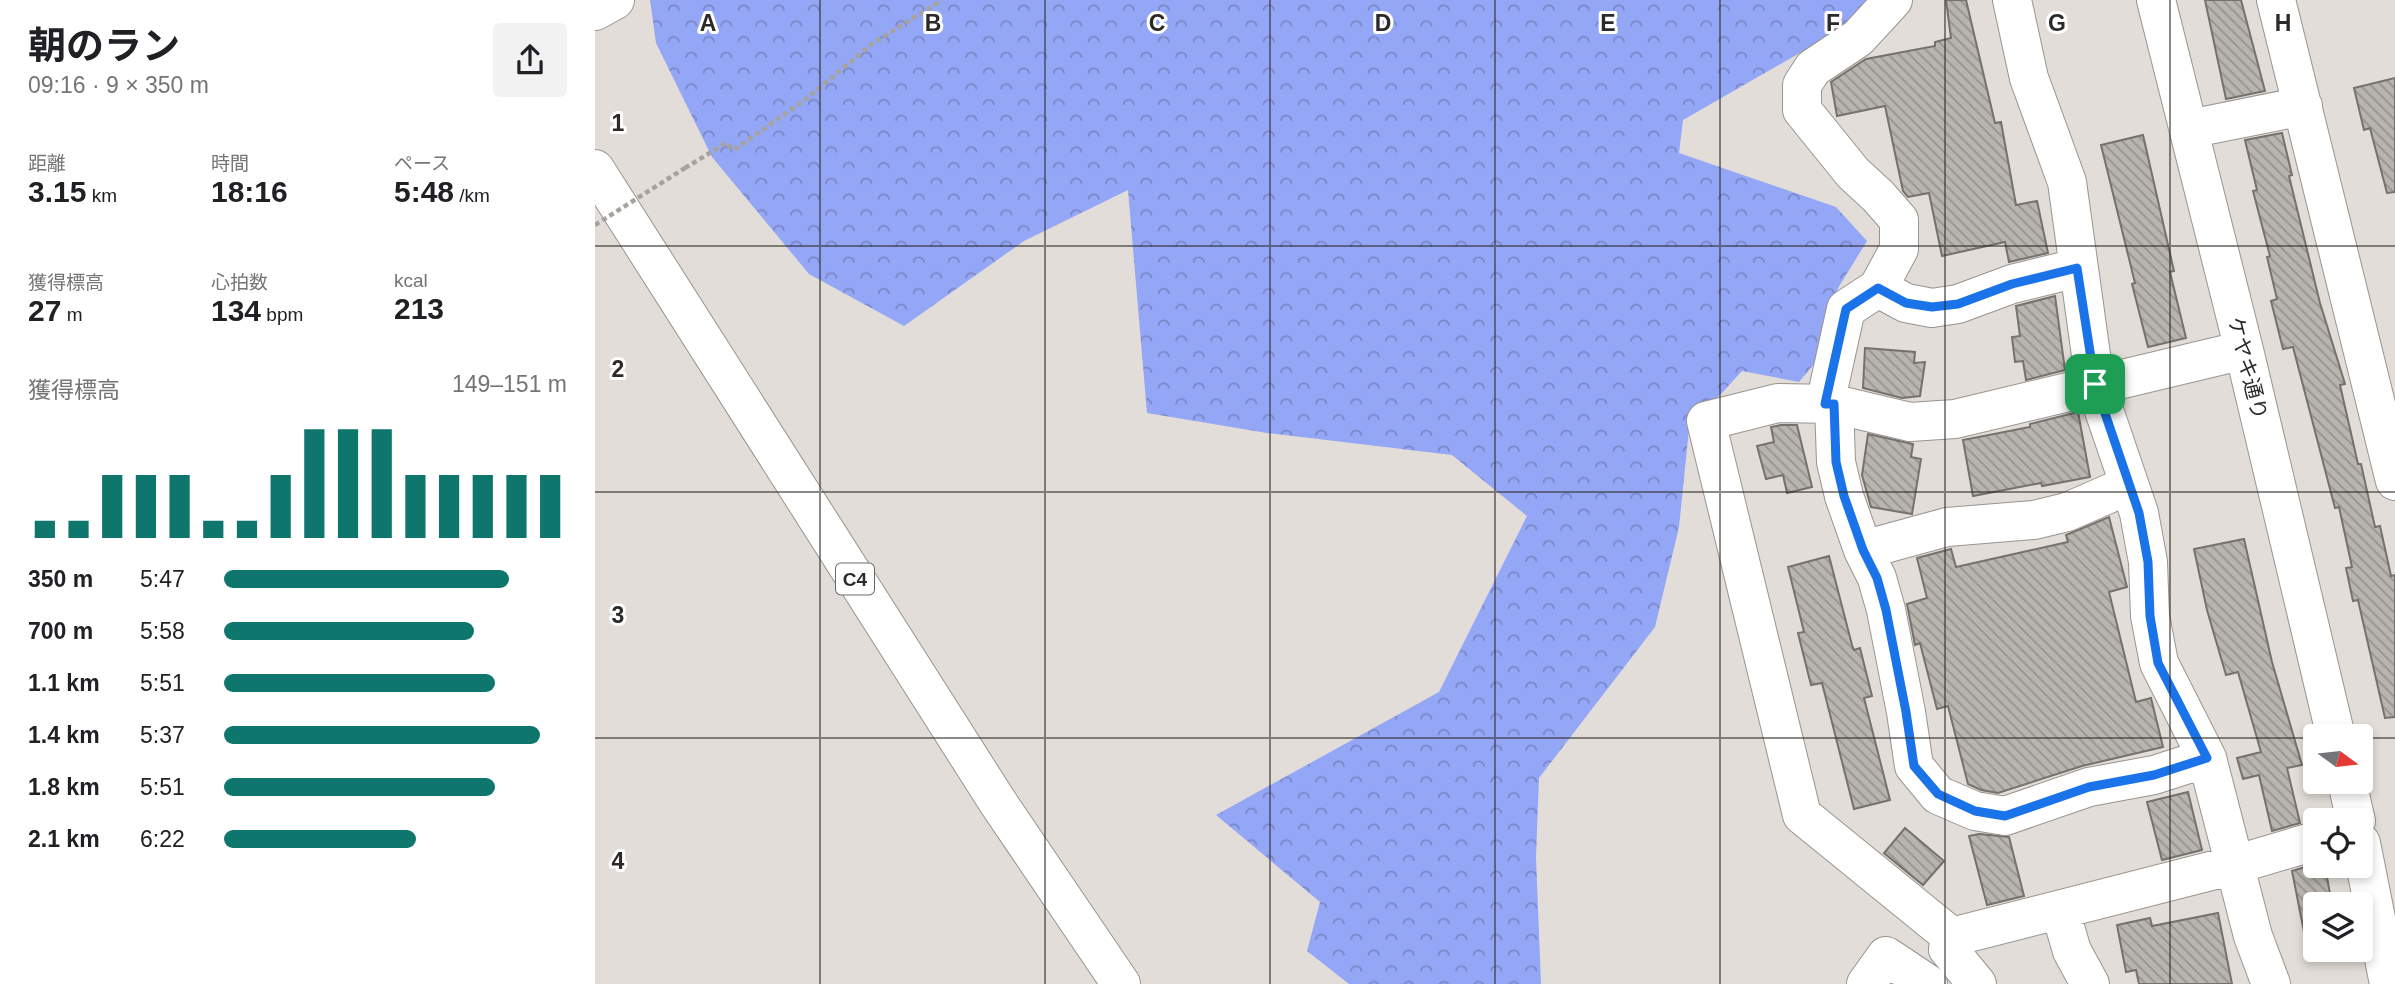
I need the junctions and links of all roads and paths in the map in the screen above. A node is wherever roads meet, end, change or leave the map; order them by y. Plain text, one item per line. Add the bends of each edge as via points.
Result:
1 (615, 0) edge
2 (942, 0) edge
3 (1893, 0) edge
4 (2012, 0) edge
5 (2156, 0) edge
6 (2276, 0) edge
7 (595, 11) edge
8 (2302, 106) junction
9 (2189, 129) junction
10 (595, 169) edge
11 (595, 225) edge
12 (2077, 268) junction
13 (1878, 288) junction
14 (2244, 350) junction
15 (2095, 384) junction
16 (1830, 404) junction
17 (2395, 481) edge
18 (2129, 485) junction
19 (1863, 550) junction
20 (2333, 724) edge
21 (2207, 758) junction
22 (2303, 845) edge
23 (2234, 865) junction
24 (2368, 878) edge
25 (2060, 910) junction
26 (1952, 937) junction
27 (1924, 981) edge
28 (1121, 984) edge
29 (1866, 984) edge
30 (1977, 984) edge
31 (2090, 984) edge
32 (2271, 984) edge
33 (2389, 984) edge

1 - 7 main road
2 - 11 path, bridge via 872,44 734,150 726,143
3 - 13 main road via 1858,37 1813,68 1802,85 1802,110 1899,220 1899,250
4 - 12 main road via 2029,78 2067,182
5 - 9 main road, ケヤキ通り
6 - 8 main road
8 - 9 main road
8 - 17 main road
9 - 14 main road, ケヤキ通り
10 - 28 main road, C4 via 997,801
12 - 13 main road via 2012,284 1958,304 1932,307 1906,303
12 - 15 main road
13 - 16 main road via 1846,309
14 - 15 main road
14 - 20 main road, ケヤキ通り
15 - 16 main road via 1955,419 1910,422
15 - 18 main road
16 - 19 main road via 1836,462
16 - 26 main road via 1778,402 1706,421 1802,815
18 - 19 main road via 2067,512 2034,520 1947,527
18 - 21 main road via 2148,562 2158,663
19 - 21 main road via 1886,610 1914,766 1938,794 1975,811 2005,816 2089,787 2154,775
21 - 23 main road
22 - 23 main road
23 - 25 main road
23 - 32 main road
24 - 33 main road
25 - 26 main road
25 - 31 main road via 2072,951
26 - 27 main road
26 - 30 main road via 1948,949
27 - 29 main road via 1886,956

